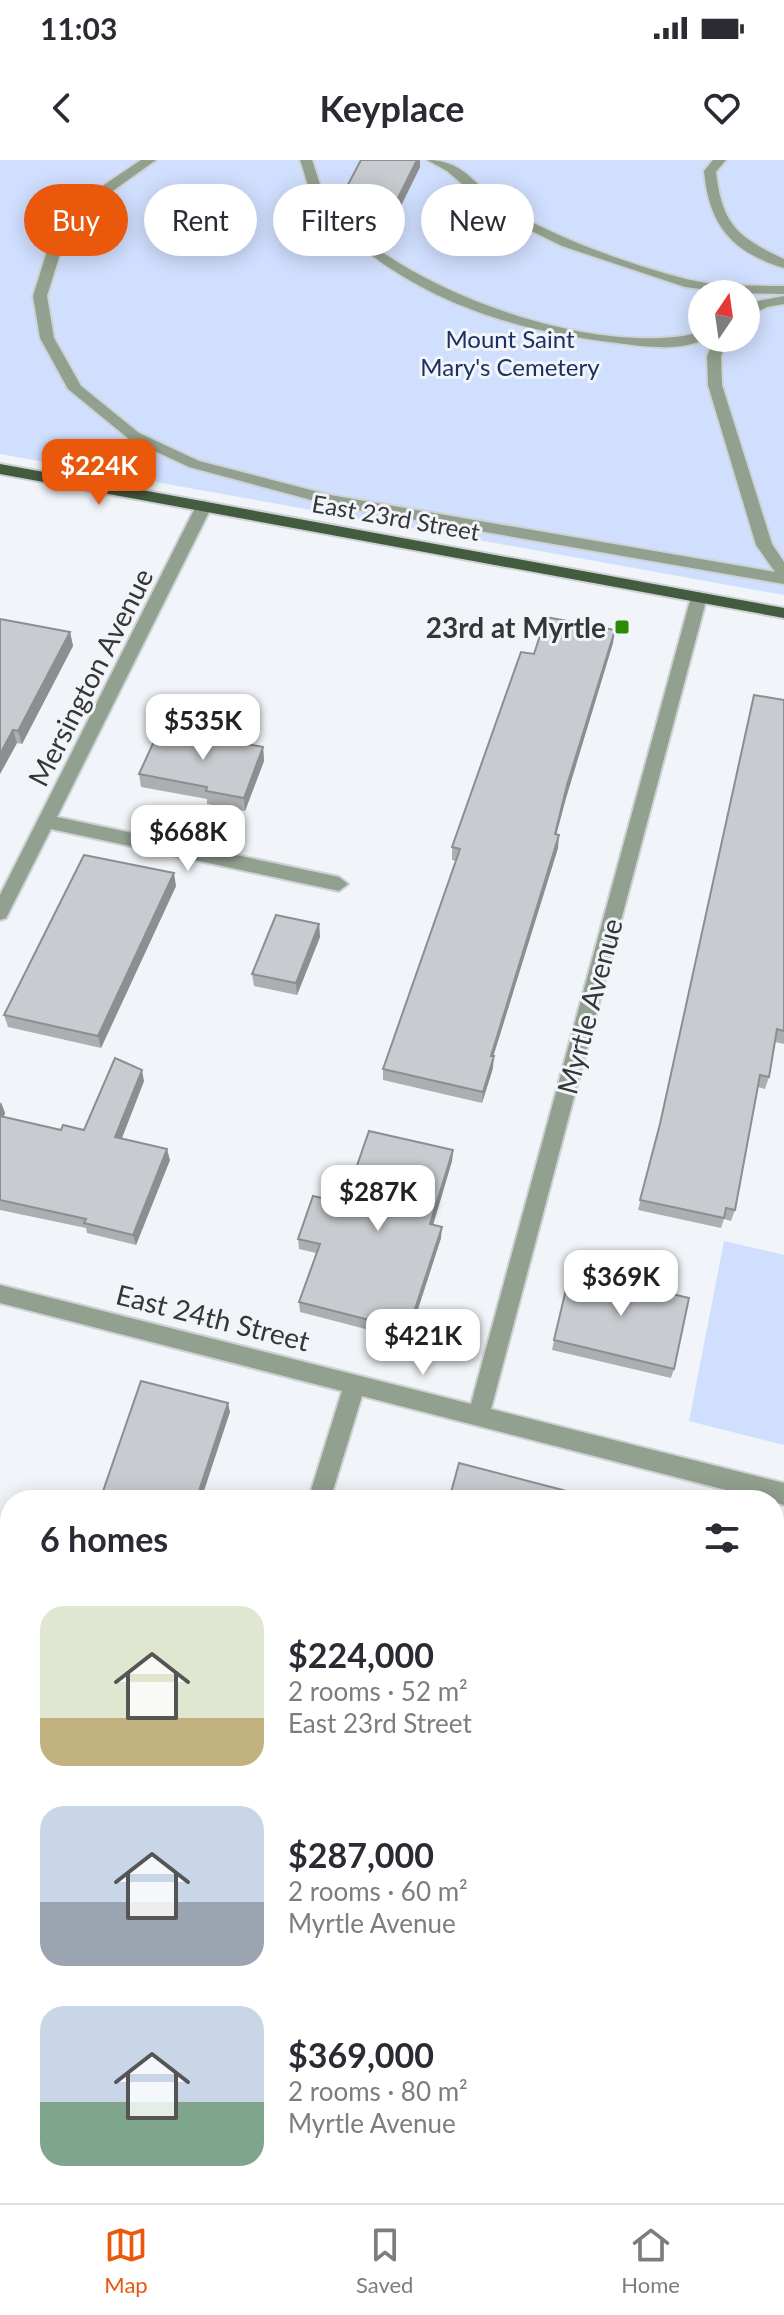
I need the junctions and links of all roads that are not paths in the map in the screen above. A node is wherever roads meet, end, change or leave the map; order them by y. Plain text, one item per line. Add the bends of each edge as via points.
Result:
1 (150, 160) edge
2 (306, 160) edge
3 (433, 160) edge
4 (720, 160) edge
5 (449, 164) edge
6 (784, 264) edge
7 (784, 290) edge
8 (784, 300) edge
9 (760, 306) edge
10 (688, 340) edge
11 (716, 352) edge
12 (0, 469) edge
13 (204, 506) junction
14 (784, 576) edge
15 (699, 597) junction
16 (784, 613) edge
17 (46, 821) junction
18 (339, 884) dead end
19 (0, 913) edge
20 (0, 1294) edge
21 (355, 1383) junction
22 (479, 1415) junction
23 (322, 1490) edge
24 (769, 1490) edge

1 - 14 street via 88,202 54,251 40,296 47,338 75,389 134,436 194,464 330,500
2 - 10 street via 324,209 388,265 461,304 597,336 658,343
3 - 5 street
4 - 6 street via 710,171 713,203 728,232
5 - 7 street via 502,211 567,243 685,283
8 - 9 street
11 - 14 street via 715,385 764,545
12 - 13 main road, East 23rd Street
13 - 15 main road, East 23rd Street
13 - 17 street, Mersington Avenue
15 - 16 main road, East 23rd Street
15 - 22 street, Myrtle Avenue
17 - 18 street
17 - 19 street, Mersington Avenue
20 - 21 street, East 24th Street
21 - 22 street, East 24th Street
21 - 23 street
22 - 24 street, East 24th Street

